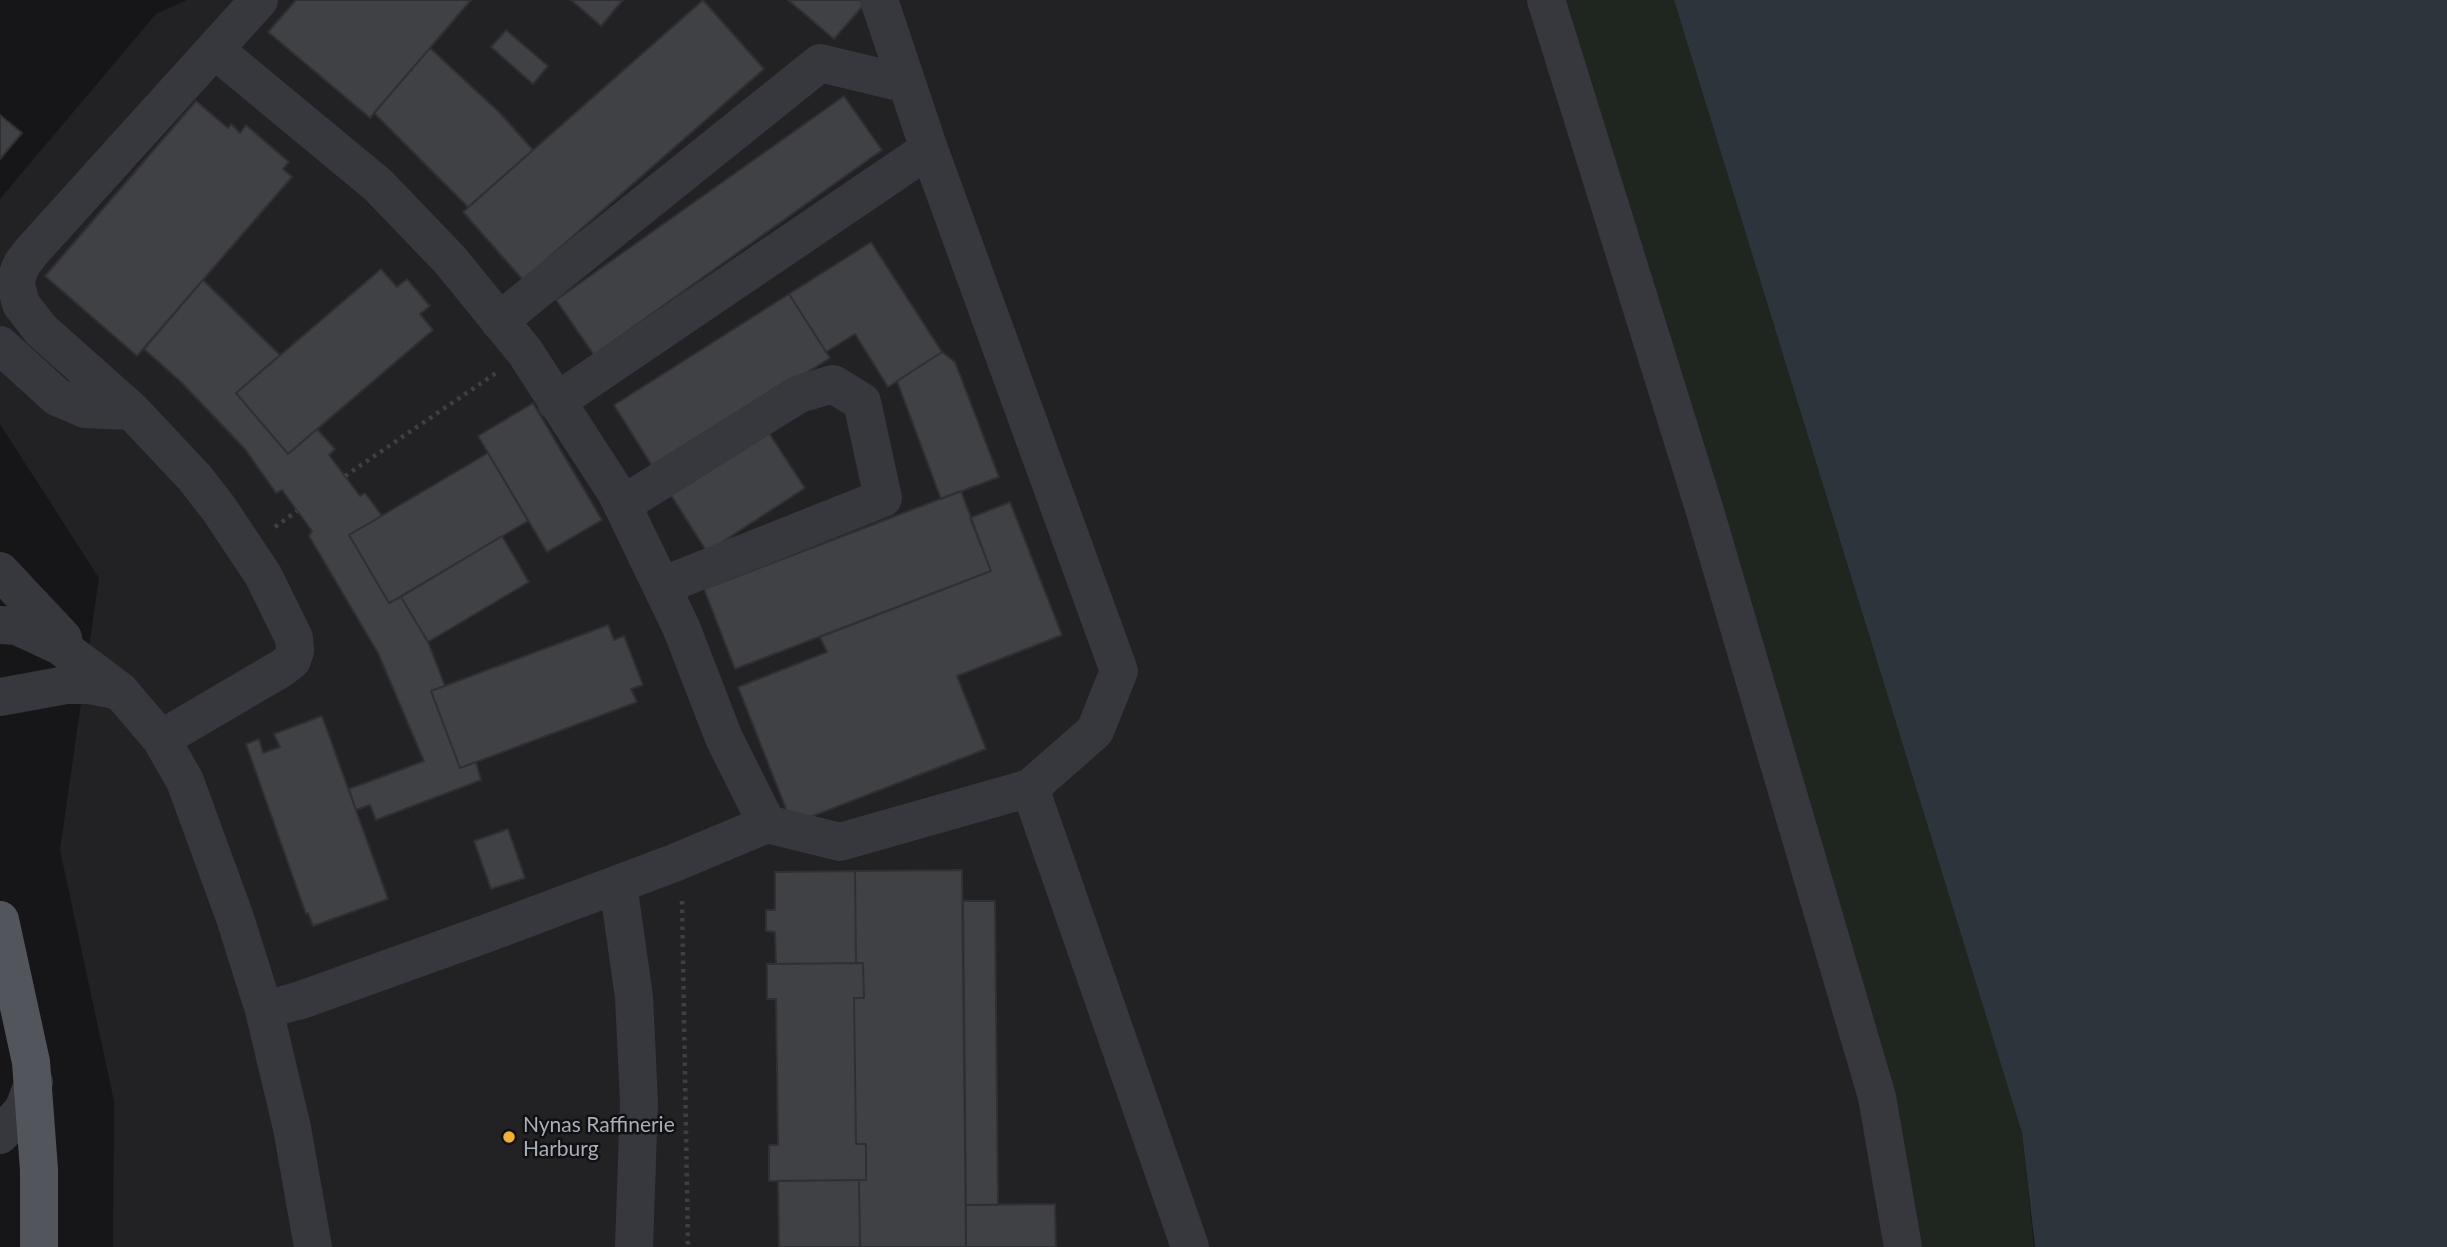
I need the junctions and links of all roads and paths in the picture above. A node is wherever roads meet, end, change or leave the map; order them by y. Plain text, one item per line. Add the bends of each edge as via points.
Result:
1 (260, 0) edge
2 (879, 0) edge
3 (1546, 0) edge
4 (215, 50) junction
5 (907, 84) junction
6 (929, 149) junction
7 (499, 321) junction
8 (0, 345) edge
9 (525, 352) junction
10 (556, 402) junction
11 (132, 411) junction
12 (345, 476) dead end
13 (622, 505) junction
14 (0, 571) edge
15 (662, 586) junction
16 (0, 625) edge
17 (88, 666) junction
18 (120, 691) junction
19 (0, 697) edge
20 (161, 738) junction
21 (1030, 789) junction
22 (767, 824) junction
23 (674, 863) junction
24 (618, 884) junction
25 (2, 940) edge
26 (264, 1010) junction
27 (34, 1082) junction
28 (0, 1137) edge
29 (39, 1170) junction
30 (39, 1247) edge
31 (313, 1247) edge
32 (634, 1247) edge
33 (688, 1247) edge
34 (1190, 1247) edge
35 (1903, 1247) edge

1 - 4 street
2 - 5 street
3 - 35 street via 1704,508 1877,1097
4 - 7 street via 378,186 450,260
4 - 11 street via 32,251 17,274 17,295 30,318
5 - 6 street
5 - 7 street via 820,63
6 - 10 street
6 - 21 street via 1119,671 1095,731
7 - 9 street
8 - 11 street via 58,397 85,409
9 - 10 street
9 - 12 path
10 - 13 street
11 - 20 street via 195,478 247,549 288,621 295,651 282,668
13 - 15 street
13 - 15 street via 800,394 833,384 862,402 883,498
14 - 17 street
15 - 22 street via 724,738
16 - 17 street via 40,635
17 - 18 street
18 - 19 street via 66,685
18 - 20 street
20 - 26 street via 195,805
21 - 22 street via 840,842
21 - 34 street
22 - 23 street
23 - 24 street
23 - 33 path via 682,887
24 - 26 street
24 - 32 street via 634,997 639,1101
25 - 27 main road
26 - 31 street via 292,1128
27 - 28 street via 23,1110
27 - 29 main road
28 - 29 street
29 - 30 main road

